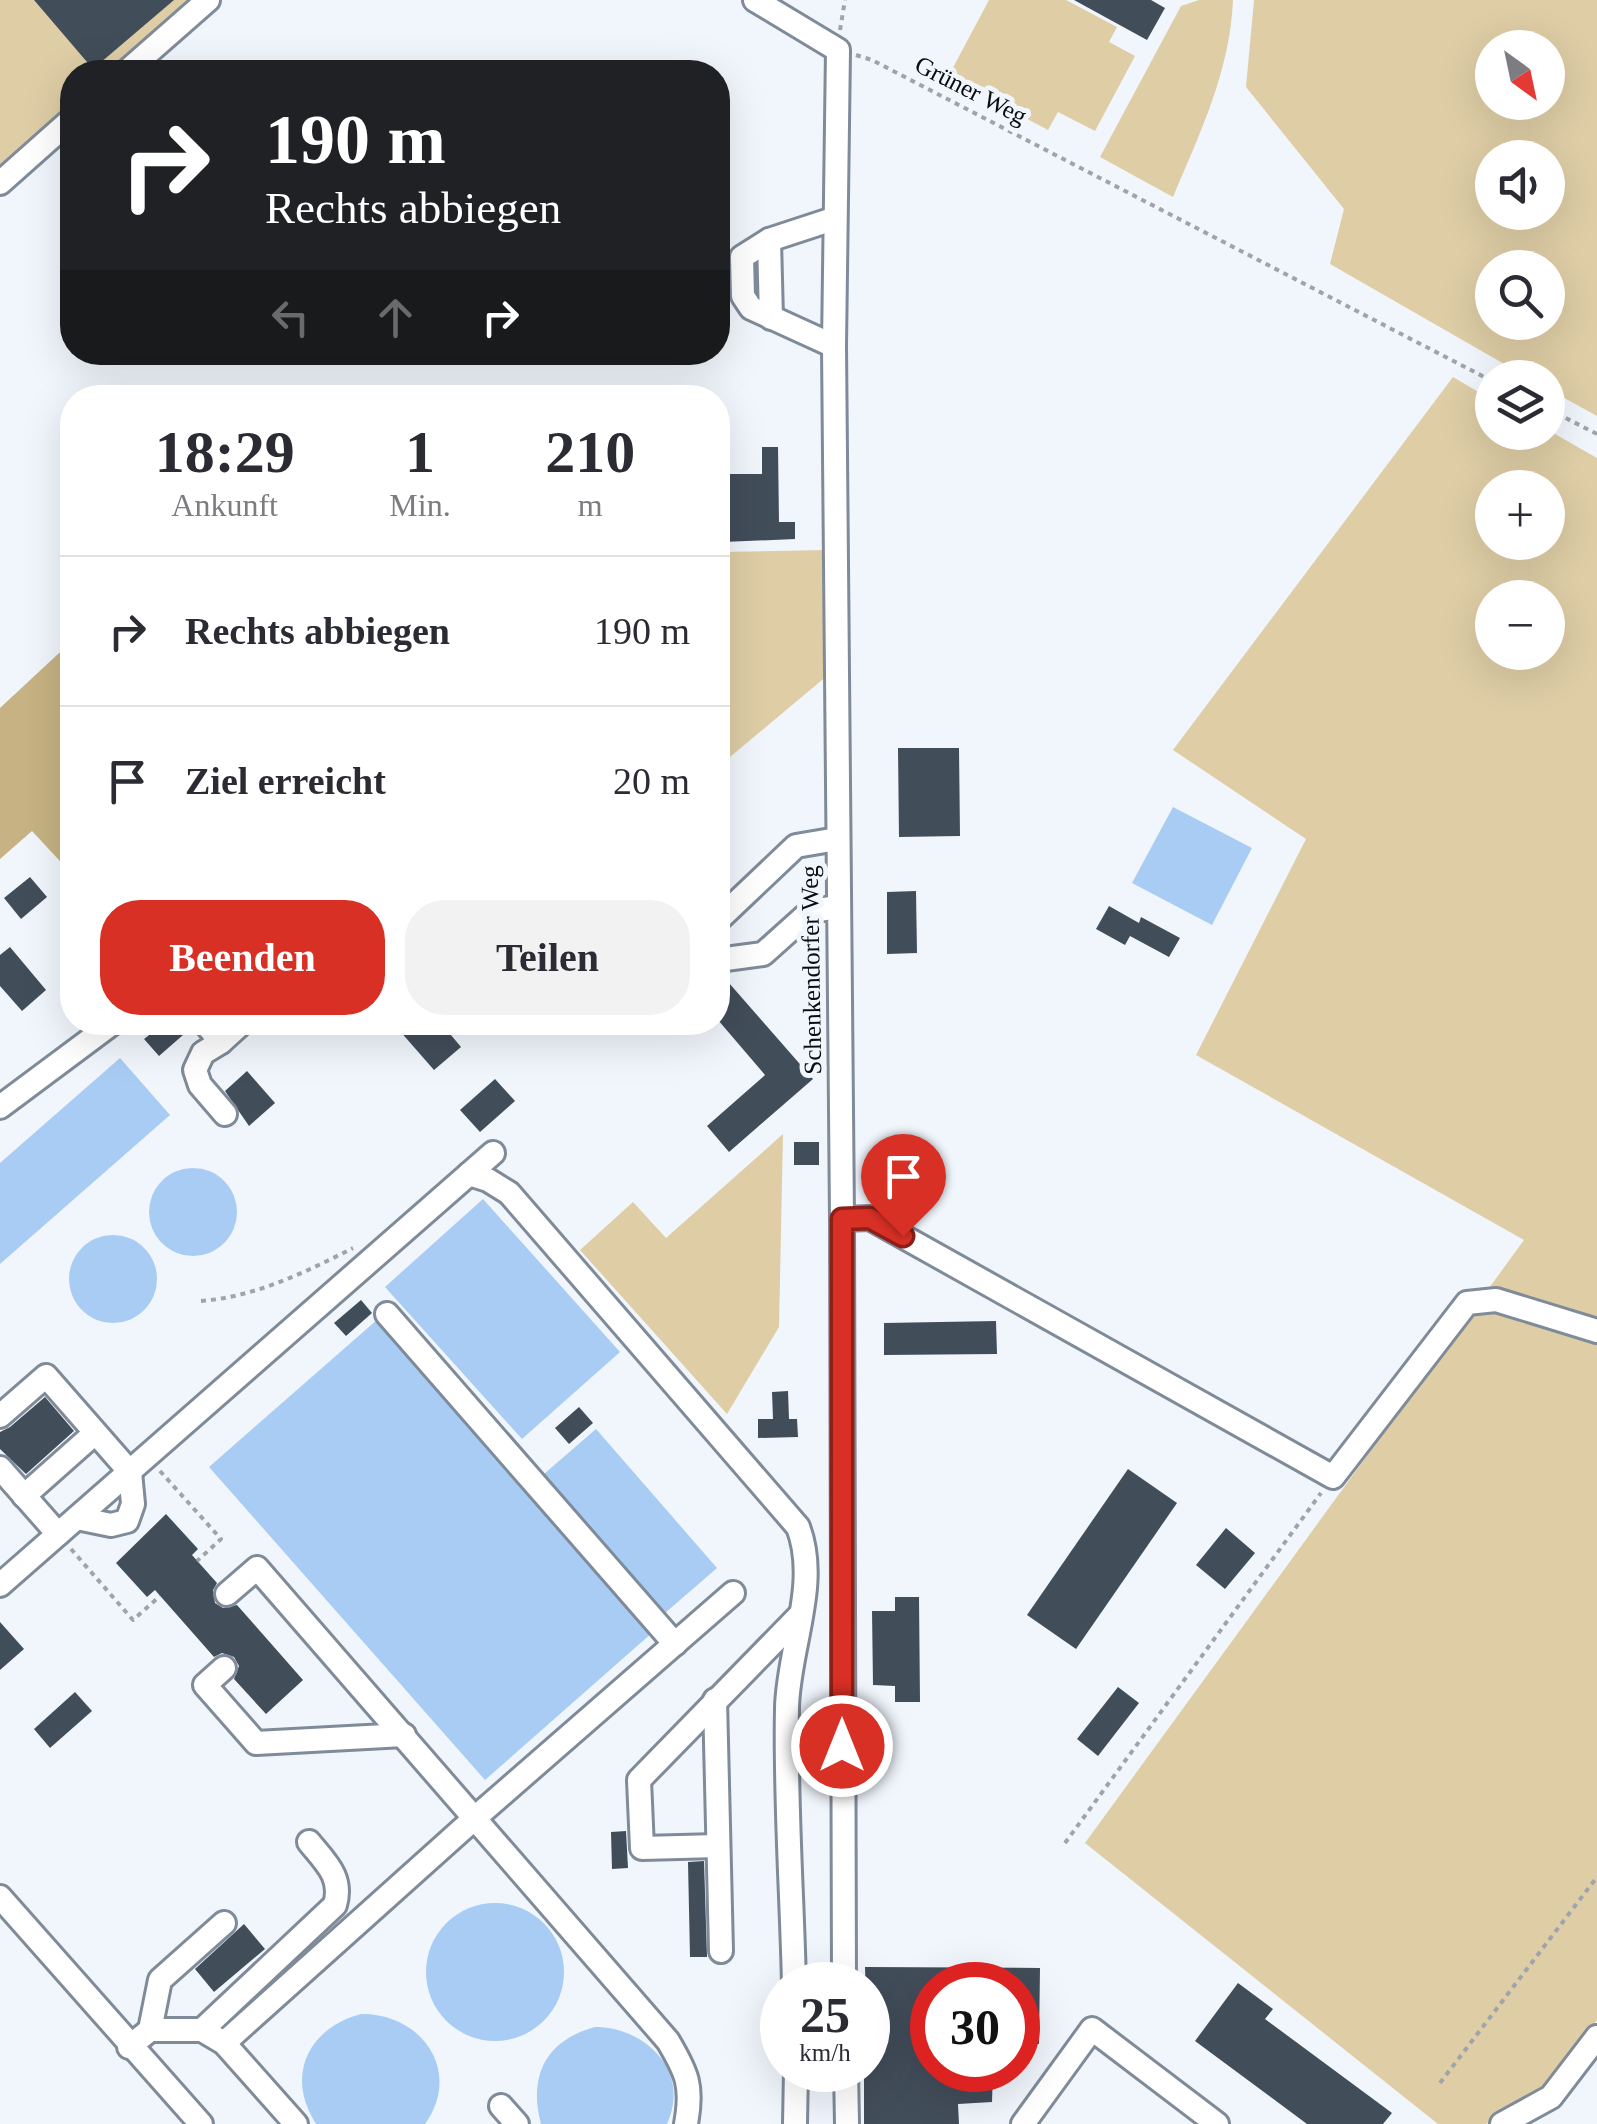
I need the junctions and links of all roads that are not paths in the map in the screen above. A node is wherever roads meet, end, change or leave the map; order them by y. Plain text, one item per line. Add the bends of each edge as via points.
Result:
1 (208, 0) edge
2 (755, 0) edge
3 (140, 60) edge
4 (60, 130) edge
5 (0, 183) edge
6 (834, 218) junction
7 (834, 346) junction
8 (837, 839) junction
9 (838, 907) junction
10 (730, 909) edge
11 (730, 958) edge
12 (97, 1035) edge
13 (214, 1035) edge
14 (228, 1035) edge
15 (220, 1042) junction
16 (0, 1107) edge
17 (225, 1114) dead end
18 (492, 1153) dead end
19 (469, 1174) junction
20 (842, 1219) junction
21 (387, 1314) dead end
22 (1597, 1331) edge
23 (0, 1416) edge
24 (96, 1432) junction
25 (138, 1464) junction
26 (0, 1468) edge
27 (24, 1496) junction
28 (77, 1518) junction
29 (58, 1534) junction
30 (0, 1585) edge
31 (227, 1594) dead end
32 (734, 1594) dead end
33 (800, 1614) junction
34 (675, 1644) junction
35 (224, 1668) dead end
36 (715, 1700) junction
37 (404, 1735) junction
38 (476, 1817) junction
39 (309, 1842) dead end
40 (718, 1846) junction
41 (1, 1896) edge
42 (224, 1922) dead end
43 (721, 1952) dead end
44 (793, 1962) edge
45 (844, 1962) edge
46 (150, 2030) junction
47 (202, 2030) junction
48 (1597, 2037) edge
49 (224, 2043) junction
50 (129, 2047) junction
51 (796, 2092) edge
52 (846, 2092) edge
53 (501, 2106) dead end
54 (200, 2124) edge
55 (296, 2124) edge
56 (517, 2124) edge
57 (686, 2124) edge
58 (795, 2124) edge
59 (847, 2124) edge
60 (1023, 2124) edge
61 (1218, 2124) edge
62 (1502, 2124) edge

1 - 3 street
2 - 6 street, Schenkendorfer Weg via 838,50
4 - 5 street
6 - 7 street, Schenkendorfer Weg
6 - 7 street via 768,240 772,318
7 - 8 street, Schenkendorfer Weg
8 - 9 street, Schenkendorfer Weg
8 - 10 street via 796,846
9 - 11 street via 811,911 763,954
9 - 20 street, Schenkendorfer Weg
12 - 16 street
13 - 15 street
14 - 15 street
15 - 17 street via 203,1052 196,1070 200,1086
18 - 19 street
19 - 25 street
19 - 33 street via 508,1194 785,1508 806,1550
20 - 22 street via 870,1218 1333,1477 1466,1304 1496,1300
20 - 45 street, Schenkendorfer Weg
21 - 34 street
23 - 24 street via 46,1376
24 - 25 street
24 - 27 street
25 - 28 street
25 - 28 street via 126,1521
26 - 27 street
27 - 29 street
28 - 29 street
29 - 30 street
31 - 37 street via 257,1568
32 - 34 street
33 - 36 street
33 - 44 street via 787,1705
34 - 38 street
35 - 37 street via 205,1686 256,1743
36 - 40 street
36 - 40 street via 639,1780 642,1848
37 - 38 street
38 - 49 street
38 - 57 street via 668,2041 688,2074
39 - 47 street via 334,1873 340,1890 335,1905
40 - 43 street
41 - 50 street
42 - 46 street via 160,1980
46 - 47 street
46 - 50 street
47 - 49 street
48 - 62 street via 1551,2097
49 - 55 street
50 - 54 street
51 - 58 street
52 - 59 street
53 - 56 street
60 - 61 street via 1092,2029

